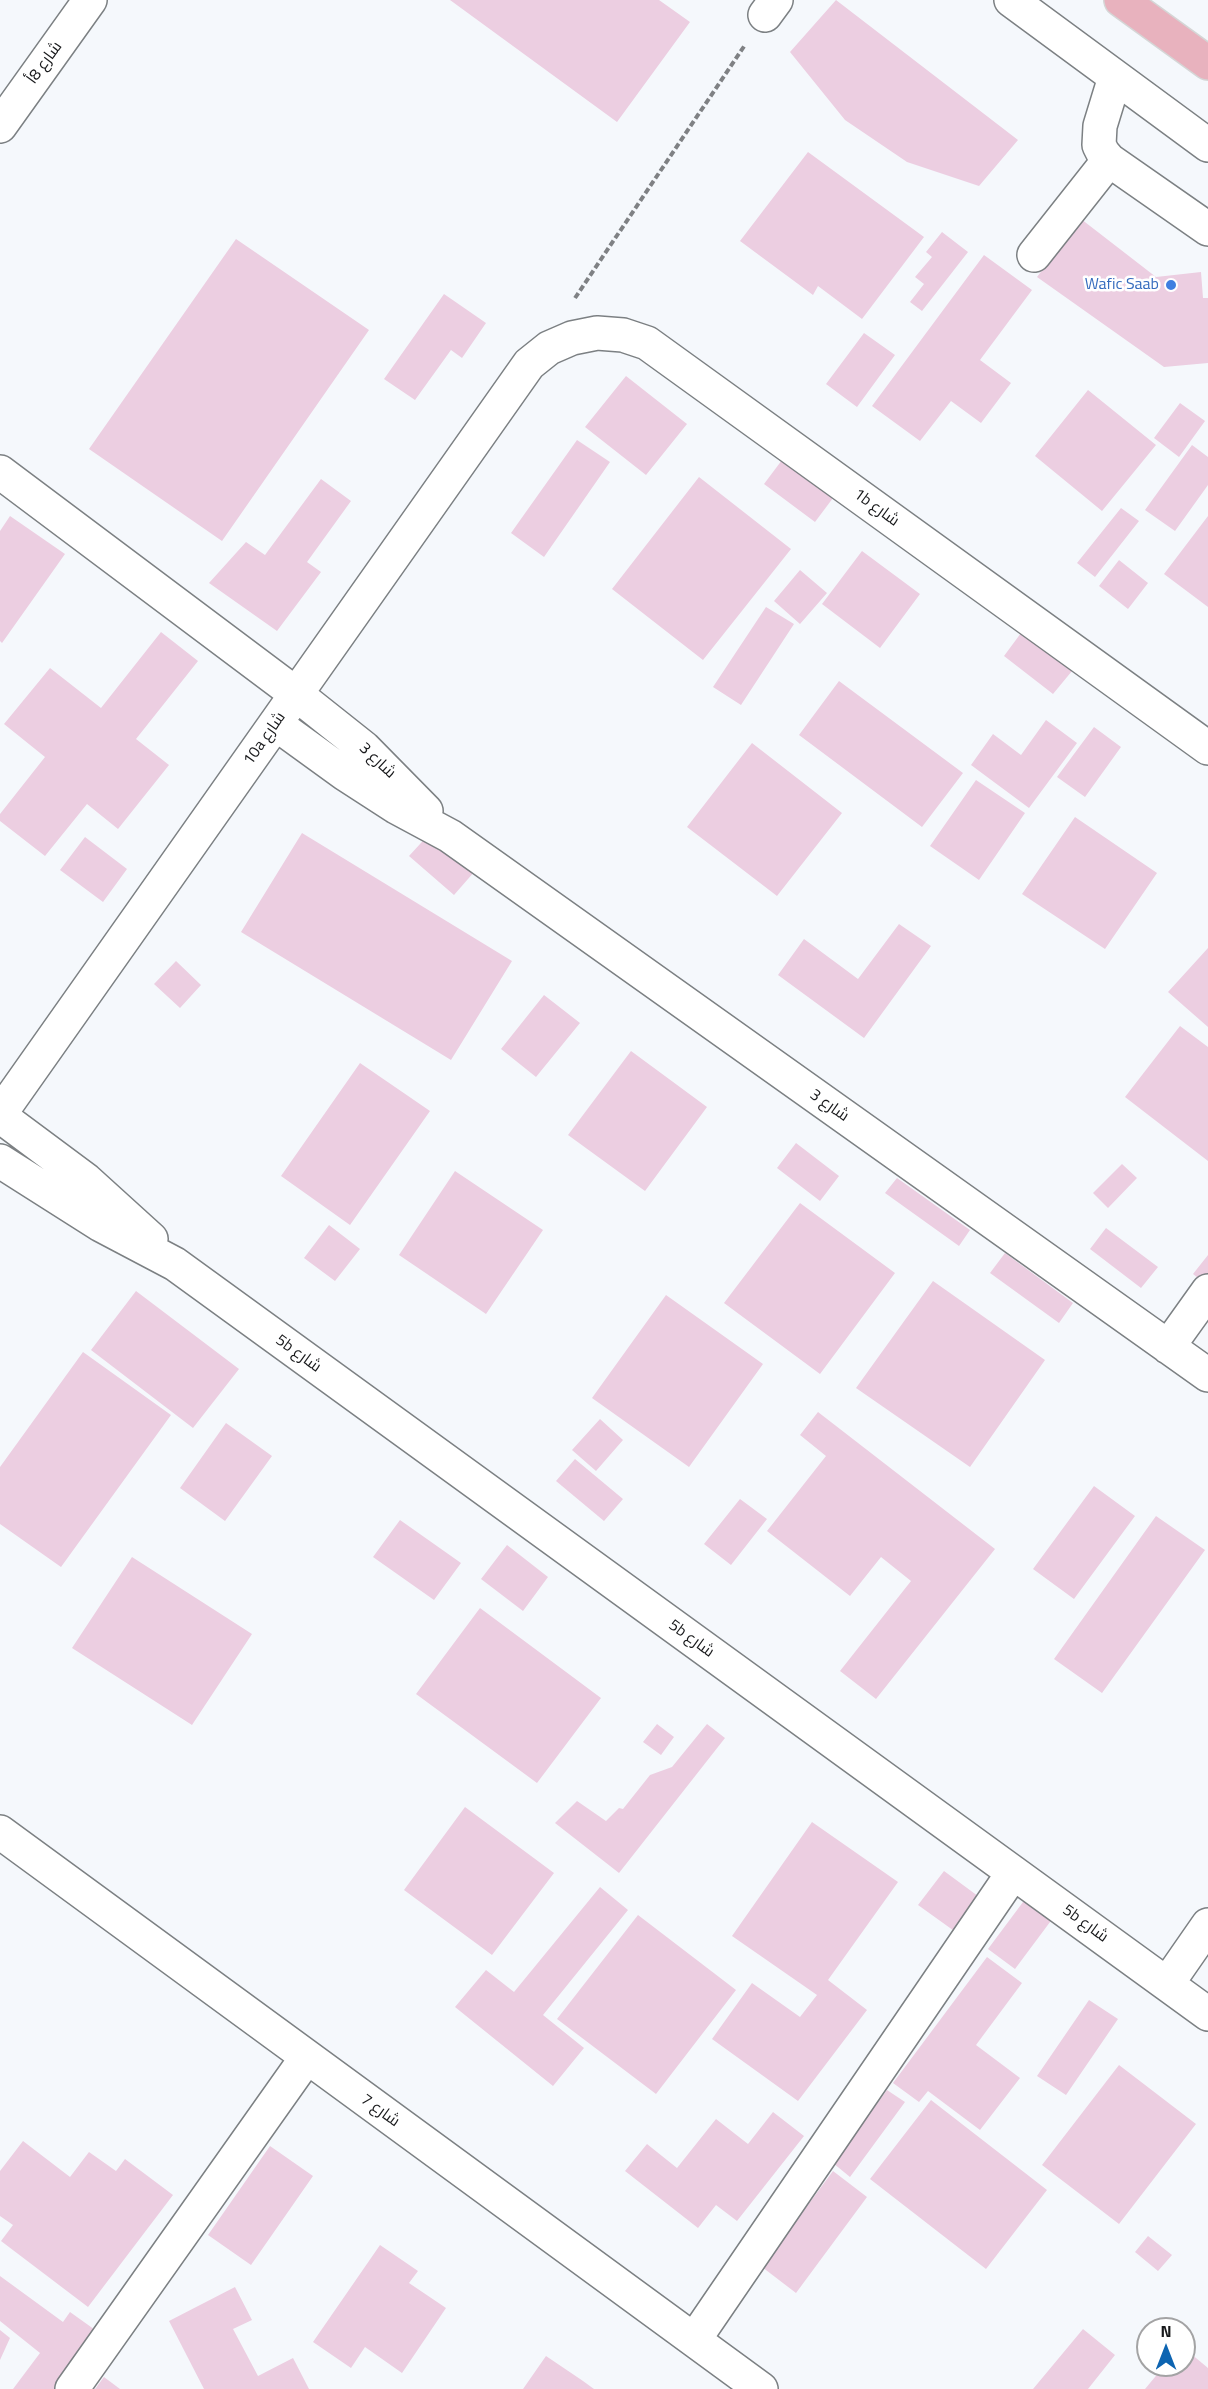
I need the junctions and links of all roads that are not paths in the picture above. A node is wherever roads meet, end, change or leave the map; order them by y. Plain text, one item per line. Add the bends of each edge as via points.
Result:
1 (90, 0) edge
2 (1011, 0) edge
3 (1121, 0) edge
4 (1208, 63) edge
5 (1116, 77) junction
6 (0, 126) edge
7 (1208, 145) edge
8 (1109, 160) junction
9 (1208, 229) edge
10 (1034, 255) dead end
11 (529, 364) joint
12 (0, 472) edge
13 (296, 694) junction
14 (276, 724) junction
15 (1208, 748) edge
16 (450, 836) junction
17 (0, 1115) edge
18 (0, 1161) edge
19 (175, 1264) junction
20 (1208, 1291) edge
21 (1168, 1347) junction
22 (1208, 1376) edge
23 (0, 1832) edge
24 (1013, 1873) junction
25 (1208, 1925) edge
26 (1167, 1984) junction
27 (1208, 2014) edge
28 (307, 2057) junction
29 (694, 2340) junction
30 (72, 2389) edge
31 (761, 2389) edge

1 - 6 street, شارع 8أ
2 - 5 street
3 - 4 main road
5 - 7 street
5 - 8 street via 1099,135 1099,144
8 - 9 street
8 - 10 street
11 - 13 street, 10a شارع
11 - 15 street, 1b شارع via 549,348 597,333 623,335 646,343
12 - 13 street, شارع 3
13 - 14 street, 10a شارع
13 - 16 street, شارع 3 via 364,748
14 - 16 street, شارع 3 via 396,807
14 - 17 street, 10a شارع
16 - 21 street, شارع 3
17 - 19 street, 5b شارع via 86,1180
18 - 19 street, 5b شارع via 101,1225
19 - 24 street, 5b شارع
20 - 21 street
21 - 22 street, شارع 3
23 - 28 street, شارع 7
24 - 26 street, 5b شارع
24 - 29 street
25 - 26 street
26 - 27 street, 5b شارع
28 - 29 street, شارع 7
28 - 30 street
29 - 31 street, شارع 7

